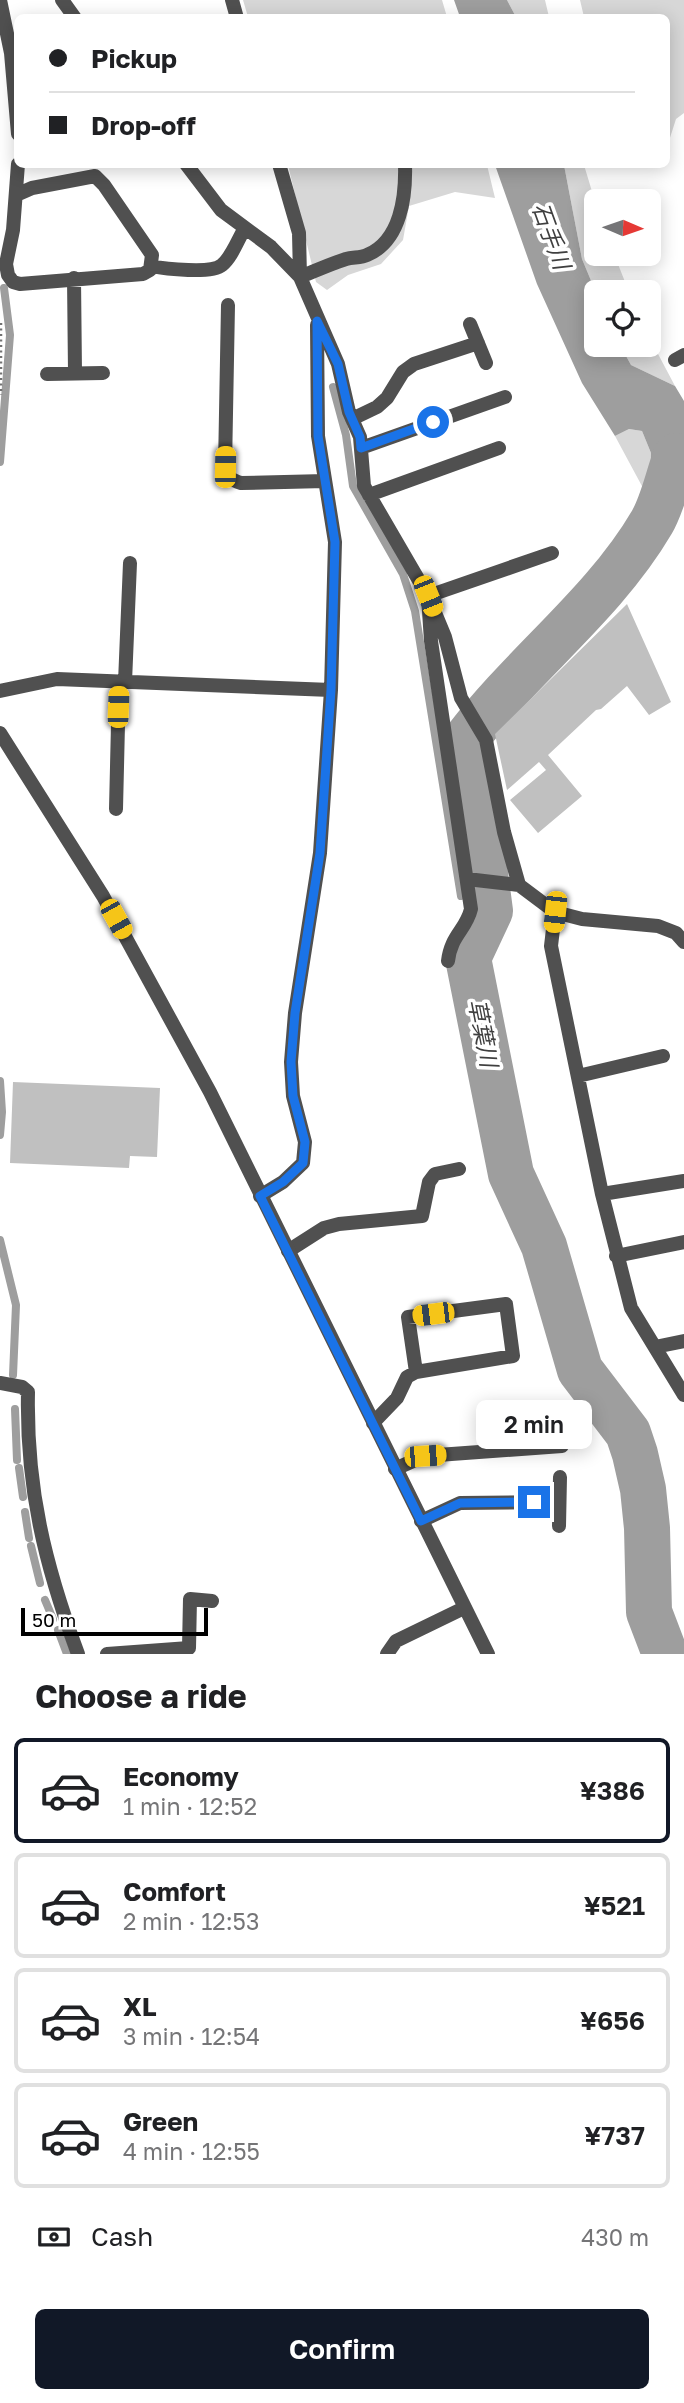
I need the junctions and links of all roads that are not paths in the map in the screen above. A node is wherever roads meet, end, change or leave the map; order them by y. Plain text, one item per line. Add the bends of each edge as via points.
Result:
1 (0, 0) edge
2 (6, 84) edge
3 (14, 117) edge
4 (18, 168) edge
5 (189, 168) edge
6 (280, 168) edge
7 (405, 168) edge
8 (16, 195) junction
9 (245, 228) junction
10 (152, 266) junction
11 (4, 275) edge
12 (300, 277) junction
13 (74, 278) junction
14 (229, 305) dead end
15 (317, 321) junction
16 (470, 324) dead end
17 (478, 343) junction
18 (486, 363) dead end
19 (75, 373) junction
20 (103, 373) dead end
21 (47, 374) dead end
22 (505, 397) dead end
23 (352, 419) junction
24 (361, 448) junction
25 (499, 448) dead end
26 (326, 481) junction
27 (369, 495) junction
28 (552, 553) dead end
29 (130, 563) dead end
30 (428, 596) junction
31 (122, 682) junction
32 (331, 690) junction
33 (0, 691) edge
34 (0, 733) edge
35 (116, 809) dead end
36 (470, 880) junction
37 (519, 885) junction
38 (555, 912) junction
39 (684, 942) edge
40 (448, 961) dead end
41 (663, 1056) dead end
42 (578, 1076) junction
43 (459, 1169) dead end
44 (684, 1181) edge
45 (602, 1194) junction
46 (260, 1196) junction
47 (684, 1242) edge
48 (288, 1251) junction
49 (616, 1256) junction
50 (684, 1341) edge
51 (655, 1347) junction
52 (416, 1372) junction
53 (0, 1383) edge
54 (684, 1395) edge
55 (373, 1423) junction
56 (562, 1446) dead end
57 (396, 1469) junction
58 (560, 1477) dead end
59 (559, 1502) junction
60 (421, 1521) junction
61 (559, 1527) dead end
62 (212, 1601) dead end
63 (464, 1608) junction
64 (78, 1654) edge
65 (107, 1654) edge
66 (387, 1654) edge
67 (488, 1654) edge

1 - 2 street via 11,53
2 - 3 street
4 - 8 street
5 - 9 street via 221,210
6 - 12 street via 299,233
7 - 12 street via 400,219 385,241 368,255
8 - 10 street via 95,176 152,255
8 - 11 street
9 - 10 street via 225,263 217,268
9 - 12 street
10 - 13 street via 142,274
11 - 13 street via 20,284
12 - 15 street
13 - 19 street
14 - 26 street via 228,475 241,482
15 - 23 street via 338,364
15 - 26 street via 318,436
16 - 17 street
17 - 18 street
17 - 23 street via 414,365 377,407
19 - 20 street
19 - 21 street
22 - 24 street
23 - 24 street
24 - 27 street
25 - 27 street
26 - 32 street via 335,542
27 - 30 street
28 - 30 street
29 - 31 street
30 - 36 street via 431,641
30 - 37 street via 445,637 461,698 486,740
31 - 32 street
31 - 33 street via 57,680
31 - 35 street
32 - 46 street via 320,853 291,1062 293,1096 305,1142 303,1163
34 - 46 street via 109,908 210,1093
36 - 37 street
36 - 40 street via 471,909 453,939
37 - 38 street
38 - 39 street via 658,926
38 - 42 street via 551,946
41 - 42 street
42 - 45 street
43 - 48 street via 435,1174 422,1216 338,1223
44 - 45 street
45 - 49 street
46 - 48 street
47 - 49 street
48 - 55 street
49 - 51 street via 631,1308
50 - 51 street
51 - 54 street
52 - 52 street via 513,1356 506,1304 408,1317
52 - 55 street via 407,1377 397,1398
53 - 64 street via 28,1392 27,1439 34,1502 54,1588
55 - 57 street
56 - 57 street via 425,1456
57 - 60 street
58 - 59 street
59 - 60 street via 460,1503
59 - 61 street
60 - 63 street
62 - 65 street via 190,1599 189,1648
63 - 66 street via 396,1642
63 - 67 street

